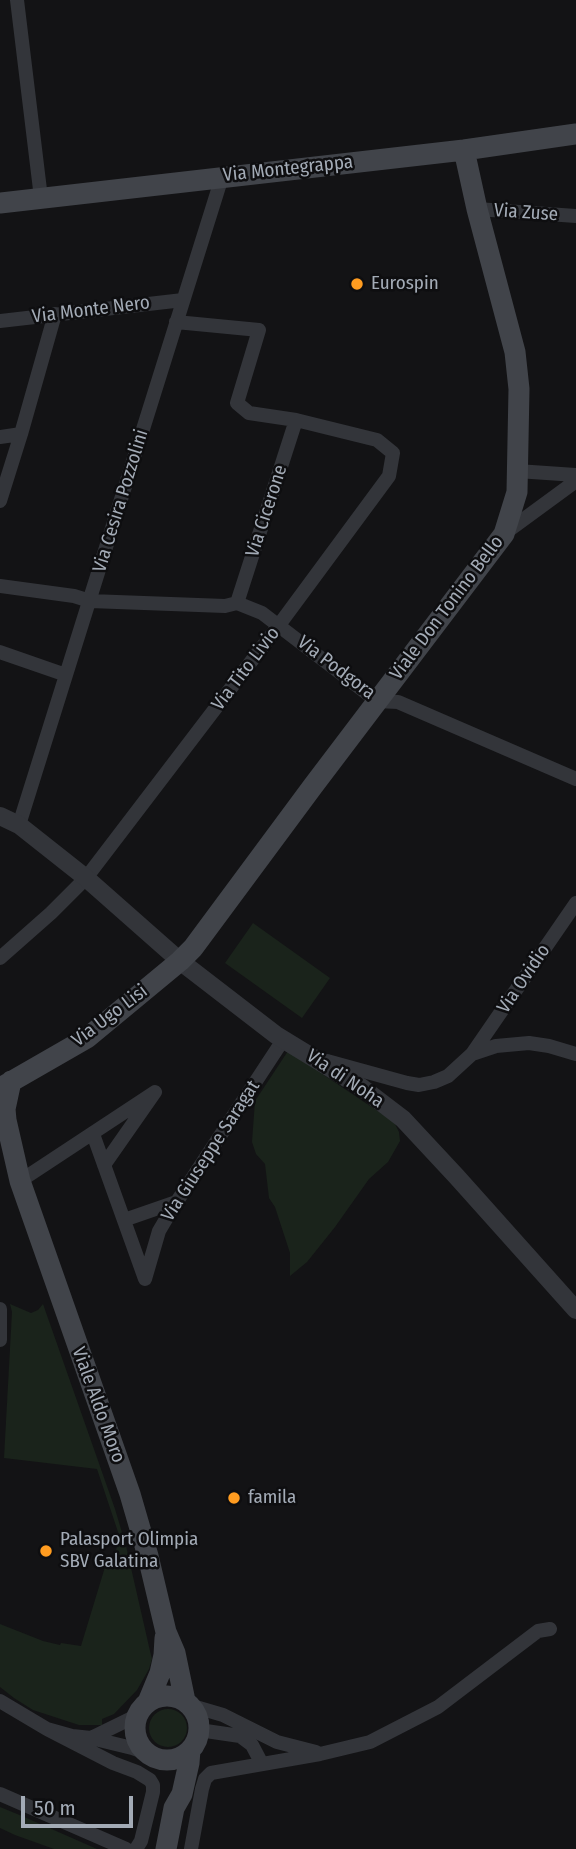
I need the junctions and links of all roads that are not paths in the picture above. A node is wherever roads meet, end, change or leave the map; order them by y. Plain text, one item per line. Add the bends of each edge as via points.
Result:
1 (17, 0) edge
2 (576, 134) edge
3 (464, 150) junction
4 (222, 177) junction
5 (41, 198) junction
6 (0, 203) edge
7 (477, 209) junction
8 (576, 216) edge
9 (183, 300) junction
10 (55, 314) junction
11 (0, 321) edge
12 (176, 322) junction
13 (296, 420) junction
14 (21, 434) junction
15 (0, 437) edge
16 (517, 471) junction
17 (576, 475) edge
18 (576, 481) edge
19 (1, 494) edge
20 (504, 534) junction
21 (0, 586) edge
22 (90, 601) junction
23 (237, 603) junction
24 (279, 625) junction
25 (0, 652) edge
26 (66, 675) junction
27 (377, 701) junction
28 (576, 779) edge
29 (0, 816) edge
30 (19, 825) junction
31 (86, 878) junction
32 (576, 903) edge
33 (0, 958) edge
34 (180, 961) junction
35 (283, 1040) junction
36 (472, 1054) junction
37 (576, 1054) edge
38 (315, 1058) junction
39 (6, 1084) edge
40 (0, 1129) edge
41 (93, 1134) junction
42 (7, 1154) edge
43 (104, 1165) junction
44 (20, 1181) junction
45 (176, 1202) junction
46 (124, 1220) junction
47 (0, 1309) edge
48 (576, 1310) edge
49 (0, 1340) edge
50 (550, 1629) dead end
51 (166, 1632) junction
52 (0, 1701) edge
53 (187, 1703) junction
54 (143, 1708) junction
55 (47, 1729) junction
56 (199, 1730) junction
57 (91, 1738) junction
58 (190, 1750) junction
59 (320, 1754) junction
60 (154, 1756) junction
61 (262, 1763) junction
62 (0, 1794) edge
63 (174, 1808) junction
64 (126, 1849) edge
65 (136, 1849) edge
66 (166, 1849) edge
67 (191, 1849) edge

1 - 5 street
2 - 3 main road, Via Montegrappa
3 - 4 main road, Via Montegrappa
3 - 7 main road, Viale Don Tonino Bello
4 - 5 main road, Via Montegrappa
4 - 9 street, Via Cesira Pozzolini
5 - 6 main road, Via Montegrappa
7 - 8 street, Via Zuse
7 - 16 main road, Viale Don Tonino Bello via 515,352
9 - 10 street, Via Monte Nero
9 - 12 street, Via Cesira Pozzolini
10 - 11 street, Via Monte Nero
10 - 14 street
12 - 13 street via 259,330 237,403 249,413
12 - 22 street, Via Cesira Pozzolini
13 - 23 street, Via Cicerone
13 - 24 street, Via Tito Livio via 377,440 393,453 389,476
14 - 15 street
14 - 19 street
16 - 17 street
16 - 20 main road, Viale Don Tonino Bello via 517,492
18 - 20 street
20 - 27 main road, Viale Don Tonino Bello
21 - 22 street, Via Podgora
22 - 23 street, Via Podgora
22 - 26 street, Via Cesira Pozzolini
23 - 24 street, Via Podgora
24 - 27 street, Via Podgora
24 - 31 street, Via Tito Livio
25 - 26 street
26 - 30 street, Via Cesira Pozzolini
27 - 28 street, Via Podgora via 398,702
27 - 34 main road, Viale Don Tonino Bello
29 - 30 street, Via di Noha
30 - 31 street, Via di Noha
31 - 33 street, Via Tito Livio
31 - 34 street, Via di Noha
32 - 36 street, Via Ovidio
34 - 35 street, Via di Noha
34 - 39 main road, Via Ugo Lisi via 87,1038
35 - 38 street, Via di Noha
35 - 45 street, Via Giuseppe Saragat
36 - 37 street via 529,1043
36 - 38 street via 448,1076 419,1085
38 - 48 street, Via di Noha via 403,1119
39 - 42 main road, Viale Aldo Moro
40 - 42 main road, Viale Aldo Moro
41 - 43 street, Via Giuseppe Saragat
41 - 43 street via 155,1092
41 - 44 street
42 - 44 main road, Viale Aldo Moro
43 - 46 street, Via Giuseppe Saragat
44 - 51 main road, Viale Aldo Moro via 130,1494
45 - 46 street
45 - 46 street, Via Giuseppe Saragat via 159,1231 145,1279
47 - 49 street
50 - 59 street via 538,1630 438,1707 370,1742
51 - 53 main road, Viale Aldo Moro
51 - 54 main road, Viale Aldo Moro via 160,1673
52 - 55 street
53 - 54 main road via 166,1696
53 - 56 main road, Viale Aldo Moro
53 - 59 street via 277,1742
54 - 57 street
54 - 60 main road, Viale Aldo Moro via 135,1726 136,1737
55 - 57 street
55 - 65 street via 150,1780 153,1792
56 - 58 main road, Viale Aldo Moro
56 - 61 street via 240,1736 252,1745
57 - 60 street
58 - 60 main road via 170,1759
58 - 63 main road, Viale Aldo Moro via 182,1794
59 - 61 street
60 - 63 main road, Viale Aldo Moro via 168,1774
61 - 67 street via 211,1773 205,1779
62 - 64 street
63 - 66 main road, Viale Aldo Moro

